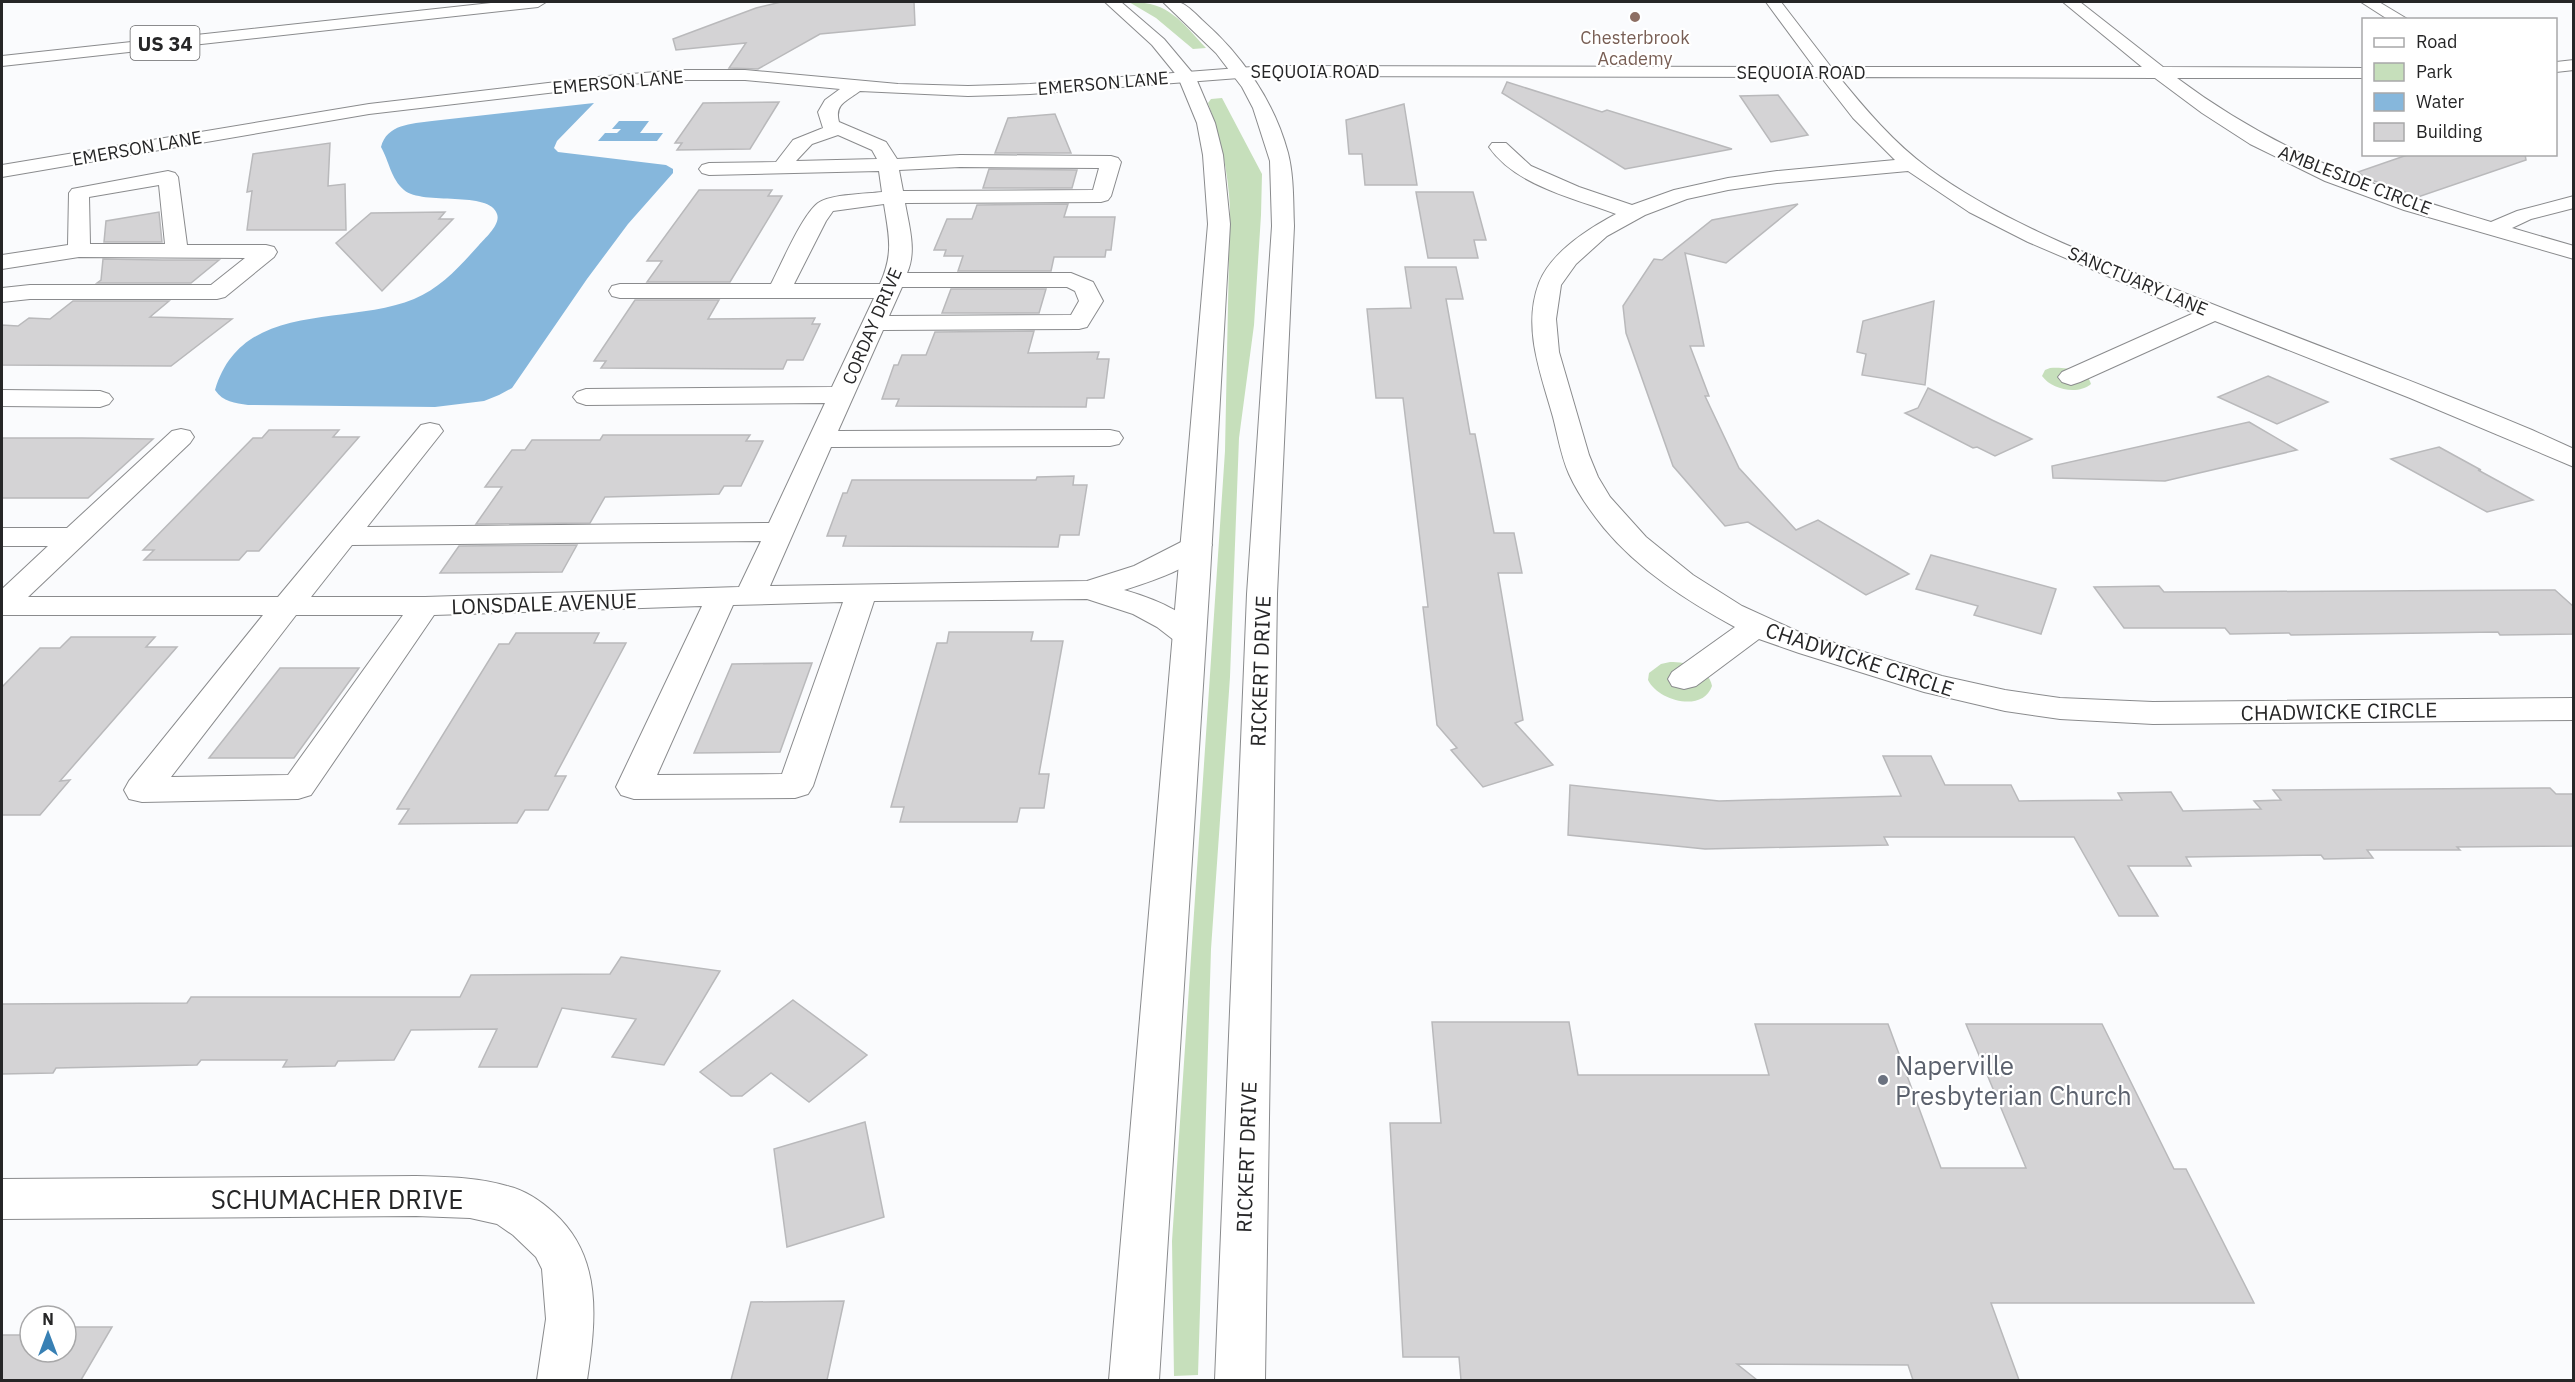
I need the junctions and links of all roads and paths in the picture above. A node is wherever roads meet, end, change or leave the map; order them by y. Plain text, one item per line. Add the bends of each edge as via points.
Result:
1 (538, 2) edge
2 (1112, 2) edge
3 (1170, 2) edge
4 (1773, 2) edge
5 (2071, 2) edge
6 (2369, 2) edge
7 (2397, 18) edge
8 (2, 61) edge
9 (2574, 65) edge
10 (2557, 67) edge
11 (1239, 71) junction
12 (1828, 73) junction
13 (2161, 73) junction
14 (2362, 73) edge
15 (1186, 76) junction
16 (856, 85) junction
17 (839, 129) junction
18 (1499, 147) dead end
19 (888, 165) junction
20 (1913, 165) junction
21 (783, 167) junction
22 (709, 169) dead end
23 (2, 173) edge
24 (893, 197) junction
25 (2574, 202) edge
26 (1631, 212) junction
27 (2494, 229) junction
28 (79, 250) junction
29 (177, 251) junction
30 (2574, 254) edge
31 (2, 262) edge
32 (892, 285) junction
33 (620, 291) dead end
34 (779, 291) junction
35 (2, 295) edge
36 (2214, 313) junction
37 (874, 323) junction
38 (2071, 377) dead end
39 (842, 395) junction
40 (586, 396) dead end
41 (2, 398) edge
42 (100, 399) dead end
43 (430, 431) dead end
44 (181, 437) dead end
45 (1110, 438) dead end
46 (822, 439) junction
47 (2574, 459) edge
48 (780, 532) junction
49 (344, 536) junction
50 (2, 537) edge
51 (73, 537) junction
52 (1197, 545) junction
53 (1087, 590) junction
54 (861, 592) junction
55 (736, 597) junction
56 (2, 605) edge
57 (287, 606) junction
58 (425, 606) junction
59 (1756, 626) junction
60 (1190, 637) junction
61 (1684, 679) dead end
62 (2574, 709) edge
63 (2, 1199) edge
64 (562, 1380) edge
65 (1134, 1380) edge
66 (1240, 1380) edge

1 - 8 street, US 34
2 - 15 street via 1158,42
3 - 11 street, RICKERT DRIVE via 1221,48
4 - 12 street, SANCTUARY LANE
5 - 13 street, AMBLESIDE CIRCLE
6 - 7 street
9 - 10 street
11 - 12 street, SEQUOIA ROAD
11 - 15 street, EMERSON LANE
11 - 66 street, RICKERT DRIVE via 1255,93 1278,153 1283,226 1262,605
12 - 13 street, SEQUOIA ROAD
12 - 20 street, SANCTUARY LANE via 1864,119
13 - 14 street, SEQUOIA ROAD
13 - 27 street, AMBLESIDE CIRCLE via 2223,119 2308,165 2398,200
15 - 16 street, EMERSON LANE via 997,91 924,91
15 - 52 street via 1206,123 1219,224
16 - 17 street via 831,104 827,112 830,125
16 - 23 street, EMERSON LANE via 745,75 607,81 342,113
17 - 19 street, CORDAY DRIVE via 879,146
17 - 21 street via 802,140
18 - 26 street via 1524,170
19 - 21 street
19 - 24 street, CORDAY DRIVE
19 - 24 street via 960,161 1111,162 1101,196
20 - 26 street, CHADWICKE CIRCLE via 1752,180 1682,195
20 - 36 street, SANCTUARY LANE via 2035,237
21 - 22 street
24 - 32 street, CORDAY DRIVE via 902,248
24 - 34 street via 826,207
25 - 27 street via 2524,215
26 - 59 street, CHADWICKE CIRCLE via 1575,250 1550,284 1543,326 1547,352 1582,475 1598,502 1634,542 1705,596
27 - 30 street, AMBLESIDE CIRCLE
28 - 29 street
28 - 29 street via 79,193 168,177
28 - 31 street
29 - 35 street via 266,252 217,292
32 - 34 street
32 - 37 street, CORDAY DRIVE
32 - 37 street via 1071,280 1085,287 1091,301 1079,322
33 - 34 street
36 - 38 street
36 - 47 street, SANCTUARY LANE via 2452,405
37 - 39 street, CORDAY DRIVE
39 - 40 street
39 - 46 street, CORDAY DRIVE
41 - 42 street
43 - 49 street
44 - 51 street
45 - 46 street
46 - 48 street, CORDAY DRIVE
48 - 49 street
48 - 55 street, CORDAY DRIVE
49 - 57 street
50 - 51 street
51 - 56 street
52 - 53 street, LONSDALE AVENUE via 1160,567
52 - 60 street
53 - 54 street, LONSDALE AVENUE
53 - 60 street, LONSDALE AVENUE via 1146,608 1173,622
54 - 55 street, LONSDALE AVENUE
54 - 55 street, CORDAY DRIVE via 795,786 634,787
55 - 58 street, LONSDALE AVENUE
56 - 57 street, LONSDALE AVENUE
57 - 58 street, LONSDALE AVENUE
57 - 58 street via 142,790 298,787
59 - 61 street
59 - 62 street, CHADWICKE CIRCLE via 1879,669 1963,692 2031,705 2153,713
60 - 65 street
63 - 64 street, SCHUMACHER DRIVE via 416,1196 470,1198 508,1206 553,1242 566,1269 570,1319

